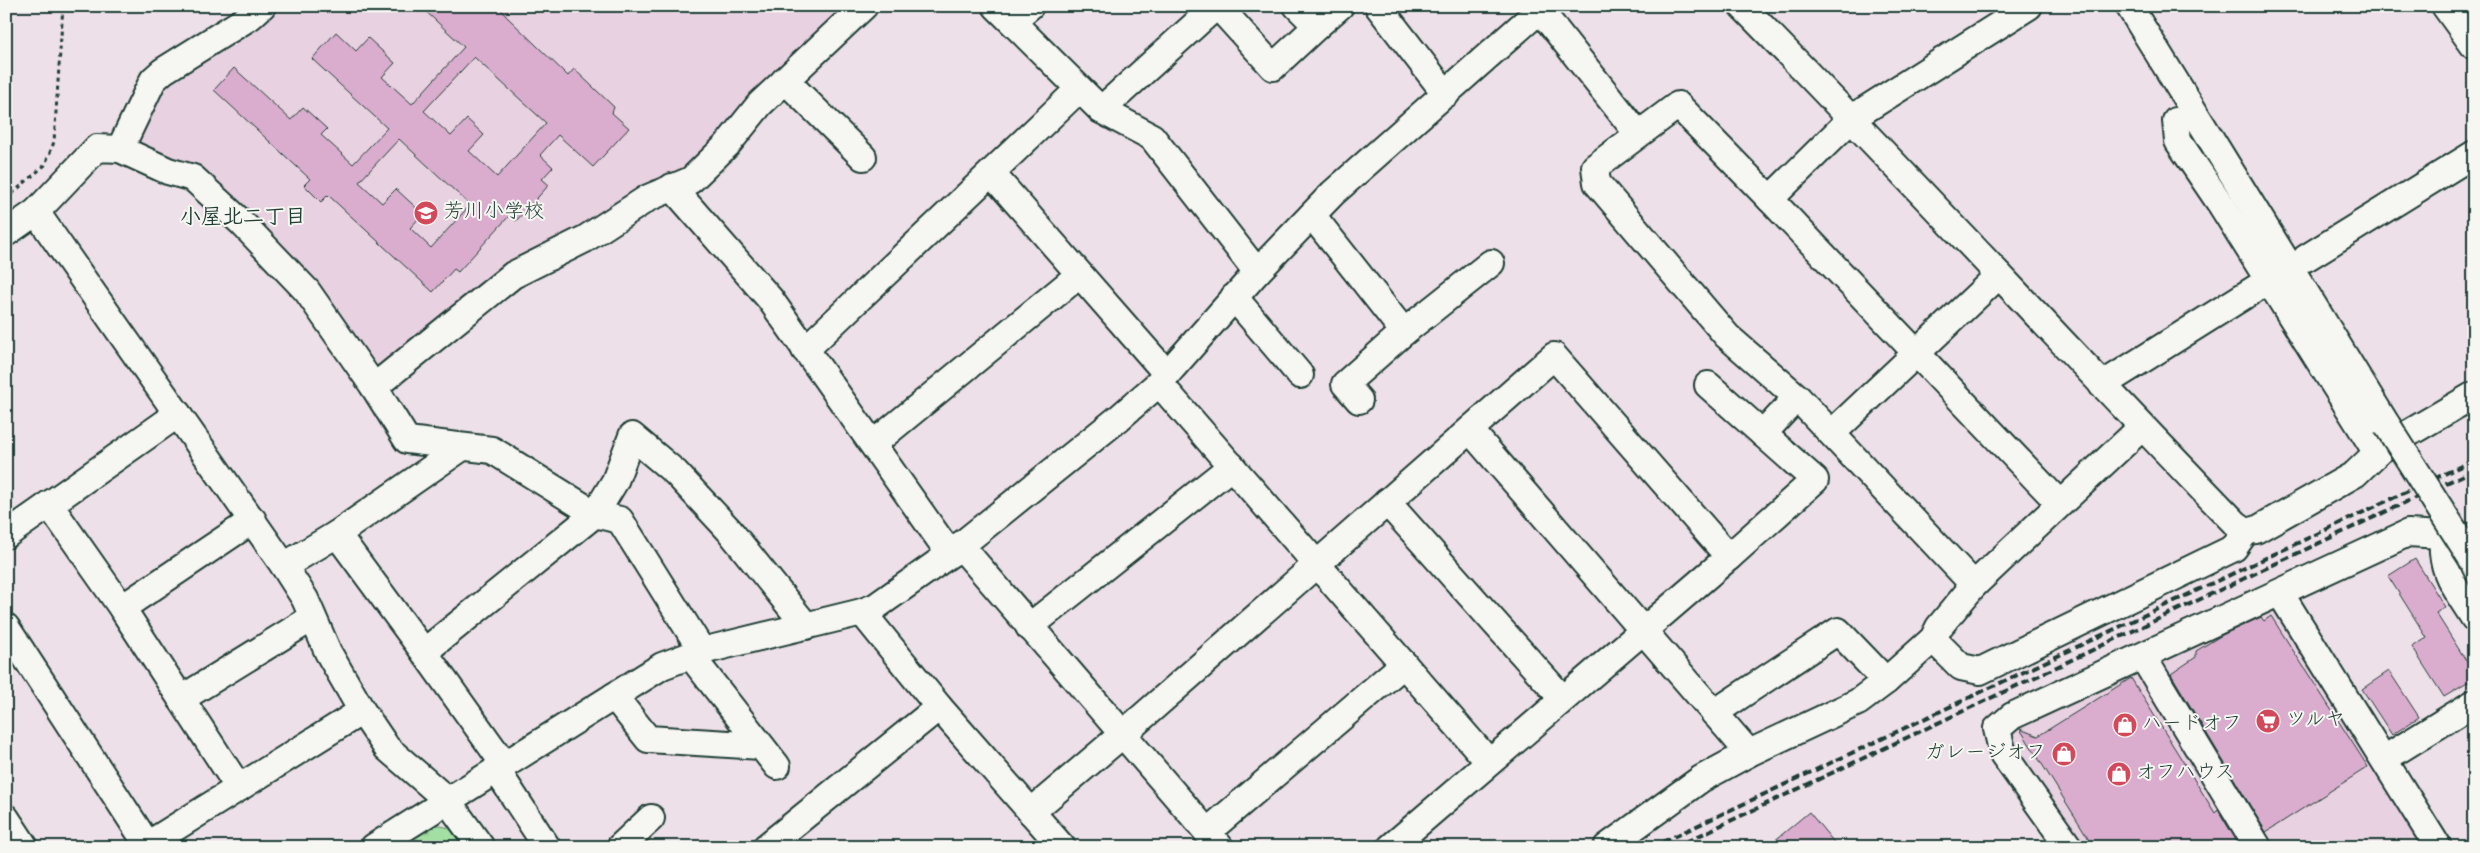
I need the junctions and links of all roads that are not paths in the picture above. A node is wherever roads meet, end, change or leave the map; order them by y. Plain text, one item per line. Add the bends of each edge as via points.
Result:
1 (262, 6) edge
2 (864, 6) edge
3 (1217, 6) edge
4 (1297, 6) edge
5 (1340, 6) edge
6 (1378, 6) edge
7 (1742, 6) edge
8 (2030, 6) edge
9 (2129, 6) edge
10 (2445, 6) edge
11 (1542, 8) edge
12 (1012, 11) edge
13 (1317, 26) junction
14 (2474, 46) edge
15 (786, 80) junction
16 (1079, 89) junction
17 (1446, 94) junction
18 (1102, 110) junction
19 (1852, 118) junction
20 (2176, 121) dead end
21 (1638, 134) junction
22 (120, 149) junction
23 (2474, 154) edge
24 (863, 157) dead end
25 (992, 174) junction
26 (672, 188) junction
27 (1770, 199) junction
28 (36, 212) junction
29 (1312, 215) junction
30 (6, 233) edge
31 (2306, 258) dead end
32 (1491, 263) dead end
33 (1257, 272) junction
34 (1999, 275) junction
35 (1079, 276) junction
36 (2271, 279) junction
37 (1234, 297) junction
38 (1404, 332) junction
39 (805, 350) junction
40 (1917, 354) junction
41 (1300, 374) dead end
42 (1163, 378) junction
43 (1708, 385) dead end
44 (2102, 385) junction
45 (374, 387) junction
46 (2474, 395) edge
47 (1797, 397) junction
48 (1359, 400) dead end
49 (178, 414) junction
50 (2142, 427) junction
51 (1470, 430) junction
52 (1763, 434) junction
53 (1832, 434) junction
54 (873, 444) junction
55 (461, 448) junction
56 (2377, 453) junction
57 (1232, 466) junction
58 (1387, 502) junction
59 (2060, 503) junction
60 (49, 504) junction
61 (595, 514) junction
62 (253, 520) junction
63 (2246, 531) junction
64 (337, 534) junction
65 (6, 535) edge
66 (2443, 535) junction
67 (2474, 537) edge
68 (955, 549) junction
69 (1729, 557) junction
70 (2474, 562) edge
71 (1319, 564) junction
72 (284, 566) junction
73 (1974, 585) junction
74 (2280, 593) junction
75 (122, 608) junction
76 (862, 612) junction
77 (312, 618) junction
78 (2474, 618) edge
79 (806, 626) junction
80 (6, 627) edge
81 (1029, 627) junction
82 (1644, 629) junction
83 (1934, 639) junction
84 (424, 652) junction
85 (696, 653) junction
86 (2143, 657) junction
87 (1404, 664) junction
88 (1886, 681) junction
89 (614, 696) junction
90 (1562, 698) junction
91 (181, 699) junction
92 (2474, 702) edge
93 (939, 707) junction
94 (362, 710) junction
95 (1714, 713) junction
96 (1123, 734) junction
97 (761, 746) junction
98 (1749, 753) junction
99 (2384, 759) junction
100 (1489, 762) junction
101 (500, 766) junction
102 (777, 766) dead end
103 (239, 788) junction
104 (447, 800) junction
105 (1032, 812) junction
106 (6, 818) edge
107 (651, 818) dead end
108 (1213, 840) edge
109 (147, 846) edge
110 (24, 847) edge
111 (374, 847) edge
112 (481, 847) edge
113 (547, 847) edge
114 (620, 847) edge
115 (766, 847) edge
116 (1062, 847) edge
117 (1391, 847) edge
118 (1607, 847) edge
119 (2070, 847) edge
120 (2258, 847) edge
121 (2438, 847) edge

1 - 22 street via 153,80
2 - 15 street
3 - 13 street via 1273,67
3 - 18 street
4 - 13 street
5 - 13 street
6 - 17 street
7 - 19 street
8 - 19 street
9 - 70 street, bridge
10 - 14 street
11 - 17 street
11 - 21 street
12 - 16 street
15 - 24 street
15 - 26 street via 691,180
16 - 18 street
16 - 25 street
17 - 29 street
18 - 33 street via 1152,138
19 - 27 street
19 - 34 street
20 - 36 street via 2178,141
21 - 27 street via 1678,105
21 - 47 street via 1595,167 1596,183 1727,336
22 - 28 street via 97,148
22 - 45 street via 168,171 193,178 242,223 307,291
23 - 31 street
25 - 35 street
25 - 39 street
26 - 39 street via 770,299
26 - 45 street via 648,198 585,239 513,275
27 - 40 street
28 - 30 street
28 - 49 street
29 - 33 street
29 - 38 street
32 - 38 street
33 - 37 street
34 - 40 street
34 - 44 street
35 - 42 street
35 - 54 street
36 - 44 street
36 - 56 street
37 - 41 street
37 - 42 street
38 - 48 street via 1345,384
39 - 54 street
40 - 53 street
40 - 59 street
42 - 57 street
42 - 68 street via 1119,418
43 - 52 street
44 - 50 street
45 - 55 street via 407,440
46 - 56 street
47 - 52 street
47 - 53 street
49 - 60 street
49 - 62 street
50 - 59 street
50 - 63 street
51 - 58 street
51 - 69 street via 1554,356
51 - 82 street
52 - 69 street via 1816,480
53 - 73 street
54 - 68 street
55 - 61 street via 492,450
55 - 64 street
56 - 63 street via 2355,474 2256,530
57 - 71 street
57 - 81 street
58 - 71 street
58 - 90 street
59 - 73 street
60 - 65 street
60 - 75 street
61 - 79 street via 615,481 632,436 676,473 729,530
61 - 84 street
61 - 85 street via 620,520
62 - 72 street
62 - 75 street
63 - 83 street via 2234,548 1980,671 1961,667
64 - 72 street
64 - 84 street
66 - 67 street
66 - 74 street via 2408,534
66 - 78 street via 2442,561 2446,572
68 - 76 street via 874,607
68 - 81 street
69 - 82 street
71 - 87 street
71 - 96 street
72 - 77 street via 305,599
73 - 83 street via 1939,627
74 - 86 street
74 - 99 street
75 - 91 street
76 - 79 street
76 - 93 street
77 - 91 street
77 - 94 street
79 - 85 street
80 - 109 street
81 - 96 street
82 - 90 street
82 - 95 street
83 - 88 street
84 - 101 street
85 - 89 street via 662,666
85 - 97 street
86 - 119 street via 2012,716 1997,729 2003,754
86 - 120 street
87 - 100 street
87 - 108 street
88 - 95 street via 1838,631
88 - 98 street via 1858,702
89 - 97 street via 648,739
89 - 101 street
90 - 100 street
91 - 103 street
92 - 99 street
93 - 105 street
93 - 115 street
94 - 103 street
94 - 104 street via 387,748
95 - 98 street
96 - 105 street
96 - 108 street
97 - 102 street
98 - 118 street via 1701,779
99 - 121 street
100 - 117 street
101 - 104 street
101 - 113 street
103 - 109 street
104 - 111 street
104 - 112 street
105 - 116 street
106 - 110 street
107 - 114 street

